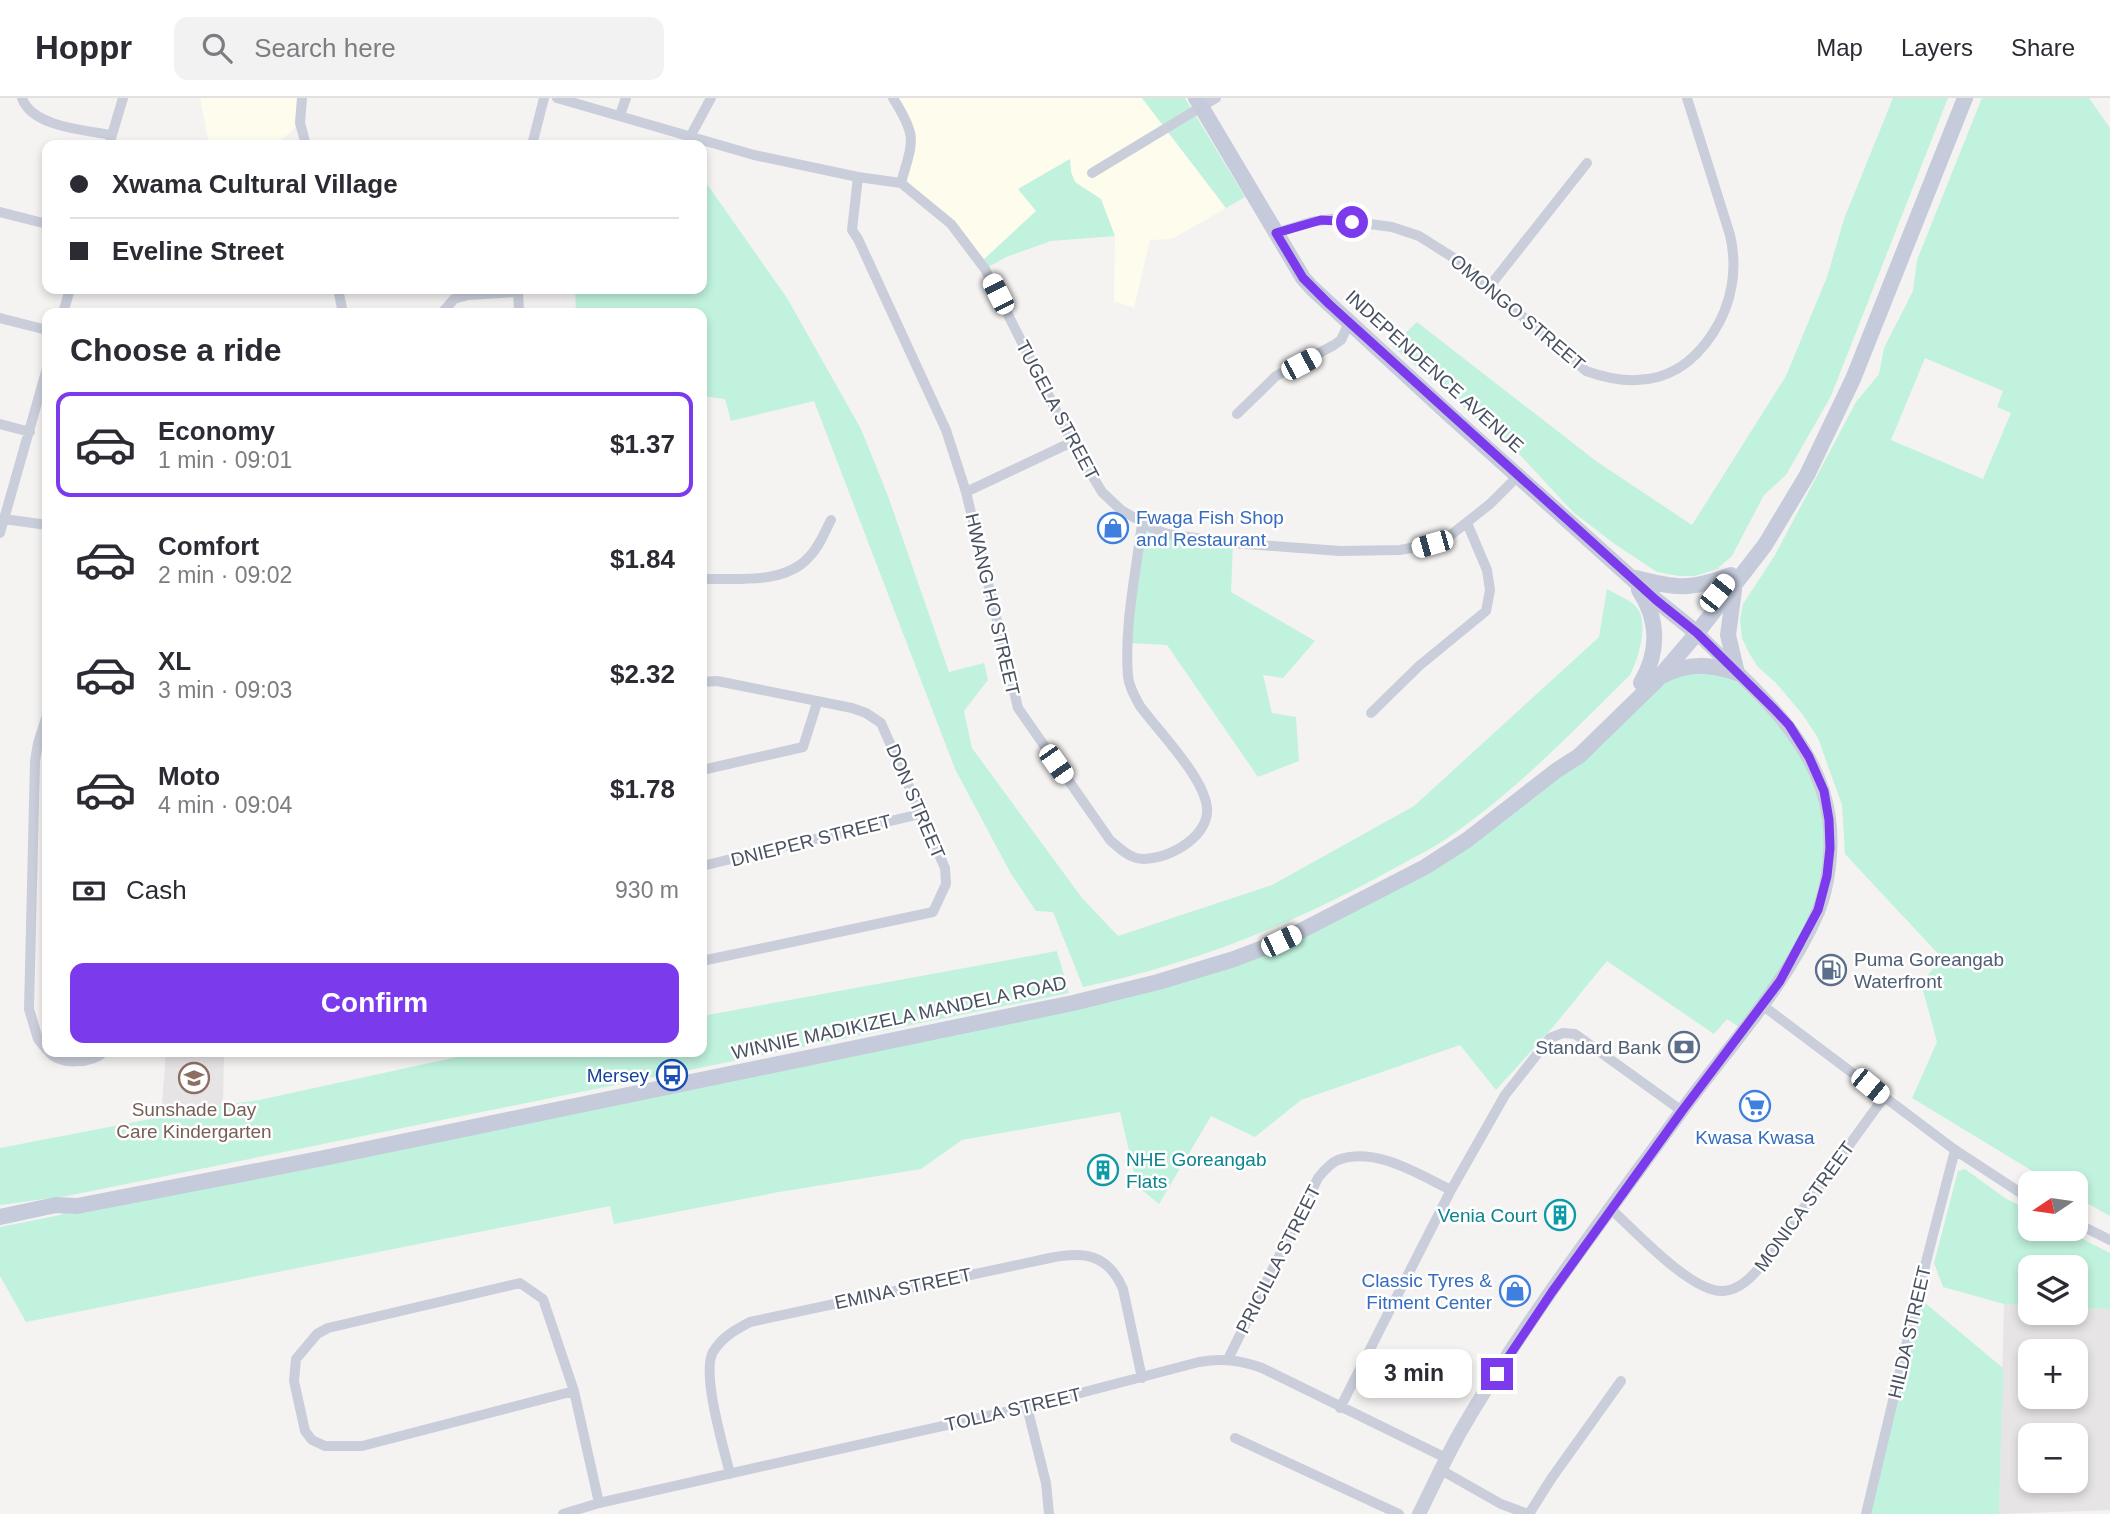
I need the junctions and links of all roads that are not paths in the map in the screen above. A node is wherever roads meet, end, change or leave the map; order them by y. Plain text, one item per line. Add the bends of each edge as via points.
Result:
1 (22, 98) edge
2 (123, 98) edge
3 (302, 98) edge
4 (544, 98) edge
5 (558, 98) edge
6 (626, 98) edge
7 (711, 98) edge
8 (893, 98) edge
9 (1216, 98) edge
10 (1687, 98) edge
11 (1965, 98) edge
12 (1198, 103) edge
13 (620, 115) junction
14 (690, 137) junction
15 (110, 140) edge
16 (305, 140) edge
17 (533, 140) edge
18 (701, 140) edge
19 (707, 142) edge
20 (1587, 163) dead end
21 (1092, 173) dead end
22 (858, 177) junction
23 (901, 183) junction
24 (0, 212) edge
25 (42, 223) edge
26 (1276, 233) junction
27 (1489, 287) junction
28 (480, 294) edge
29 (446, 308) edge
30 (0, 318) edge
31 (1349, 323) junction
32 (42, 329) edge
33 (42, 387) edge
34 (1237, 414) dead end
35 (0, 424) edge
36 (30, 432) junction
37 (1072, 442) junction
38 (1519, 475) junction
39 (967, 492) junction
40 (4, 519) junction
41 (831, 520) dead end
42 (1142, 523) junction
43 (1467, 523) junction
44 (42, 524) edge
45 (0, 533) edge
46 (1630, 576) junction
47 (707, 579) edge
48 (1733, 580) junction
49 (1693, 630) junction
50 (1737, 673) junction
51 (707, 682) edge
52 (1649, 682) junction
53 (817, 703) junction
54 (1371, 713) dead end
55 (42, 731) edge
56 (707, 769) edge
57 (920, 814) junction
58 (707, 865) edge
59 (707, 960) edge
60 (1762, 1005) junction
61 (42, 1044) edge
62 (53, 1057) edge
63 (96, 1057) edge
64 (1884, 1097) junction
65 (1682, 1111) junction
66 (1955, 1150) junction
67 (1451, 1190) junction
68 (2018, 1191) edge
69 (77, 1206) junction
70 (1611, 1209) junction
71 (0, 1217) edge
72 (0, 1227) edge
73 (2088, 1229) edge
74 (2110, 1240) edge
75 (1228, 1359) junction
76 (1142, 1378) junction
77 (1621, 1381) dead end
78 (573, 1391) junction
79 (1027, 1407) junction
80 (1340, 1408) junction
81 (1235, 1438) dead end
82 (1444, 1464) junction
83 (730, 1474) junction
84 (599, 1503) junction
85 (563, 1514) edge
86 (1049, 1514) edge
87 (1399, 1514) edge
88 (1419, 1514) edge
89 (1528, 1514) edge
90 (1866, 1514) edge

1 - 15 street via 31,113 48,122
2 - 15 street
3 - 16 street via 300,123
4 - 17 street
5 - 13 street
6 - 13 street
7 - 14 street
8 - 23 street via 910,125 912,143
9 - 12 street
10 - 27 street, OMONGO STREET via 1733,247 1726,310 1695,357 1661,376 1641,381 1608,379 1586,371
11 - 48 main road, WINNIE MADIKIZELA MANDELA ROAD via 1853,379 1820,446
12 - 21 street
12 - 26 main road, INDEPENDENCE AVENUE
13 - 14 street
14 - 18 street
19 - 22 street
20 - 27 street
22 - 23 street
22 - 39 street, HWANG HO STREET via 852,230 927,386
23 - 37 street, TUGELA STREET via 951,224 985,269
24 - 25 street
26 - 27 street, OMONGO STREET via 1332,219 1402,230 1439,247
26 - 31 main road, INDEPENDENCE AVENUE via 1303,278
28 - 29 street via 454,299
30 - 32 street
31 - 34 street via 1341,340 1276,376
31 - 38 main road, INDEPENDENCE AVENUE
33 - 36 street
35 - 36 street
36 - 40 street
37 - 39 street
37 - 42 street, TUGELA STREET via 1102,492
38 - 43 street, TUGELA STREET
38 - 46 main road, INDEPENDENCE AVENUE
39 - 42 street, HWANG HO STREET via 1018,708 1110,840 1122,851 1148,858 1189,843 1203,827 1207,806 1195,776 1140,706 1130,686 1131,612
40 - 44 street
40 - 45 street
41 - 47 street via 808,559 793,570 772,577
42 - 43 street, TUGELA STREET via 1167,534 1233,543 1370,552 1432,544
43 - 54 street via 1487,570 1486,611
46 - 48 main road via 1685,588
46 - 49 main road, INDEPENDENCE AVENUE
46 - 52 main road via 1647,602 1656,632
48 - 49 main road, WINNIE MADIKIZELA MANDELA ROAD
48 - 50 main road via 1728,635
49 - 50 street
49 - 52 main road, WINNIE MADIKIZELA MANDELA ROAD
50 - 52 main road via 1694,666
50 - 60 street via 1789,725 1824,791 1829,820 1827,876 1818,910
51 - 53 street, DON STREET
52 - 69 main road, WINNIE MADIKIZELA MANDELA ROAD via 1573,748 1557,770 1468,840 1281,941 1234,959 1073,1003
53 - 56 street via 803,747
53 - 57 street, DON STREET via 866,713 881,723
55 - 61 street via 35,761 29,1009
57 - 58 street, DNIEPER STREET
57 - 59 street, DON STREET via 945,868 946,884 933,912
60 - 64 street
60 - 65 street
62 - 63 street via 82,1062
64 - 66 street
64 - 70 street, MONICA STREET via 1753,1277 1737,1287 1723,1291 1704,1288
65 - 67 street via 1588,1041 1563,1033 1541,1046 1504,1095
65 - 70 street
66 - 68 street
66 - 90 street, HILDA STREET
67 - 75 street, PRICILLA STREET via 1383,1161 1359,1156 1335,1161 1318,1178
67 - 80 street
69 - 71 main road, WINNIE MADIKIZELA MANDELA ROAD via 56,1205
69 - 72 main road, WINNIE MADIKIZELA MANDELA ROAD via 60,1215
70 - 82 street via 1483,1395
73 - 74 street
75 - 76 street, TOLLA STREET
75 - 80 street, TOLLA STREET via 1262,1368
76 - 79 street, TOLLA STREET
76 - 83 street, EMINA STREET via 1118,1277 1105,1262 1091,1256 1050,1258 750,1322 724,1338 712,1354 708,1371
77 - 89 street
78 - 78 street via 345,1447 312,1440 294,1381 296,1359 328,1328 520,1283 543,1298
78 - 84 street
79 - 83 street, TOLLA STREET
79 - 86 street
80 - 82 street, TOLLA STREET
81 - 87 street
82 - 88 street
82 - 89 street via 1501,1504
83 - 84 street, TOLLA STREET
84 - 85 street, TOLLA STREET

